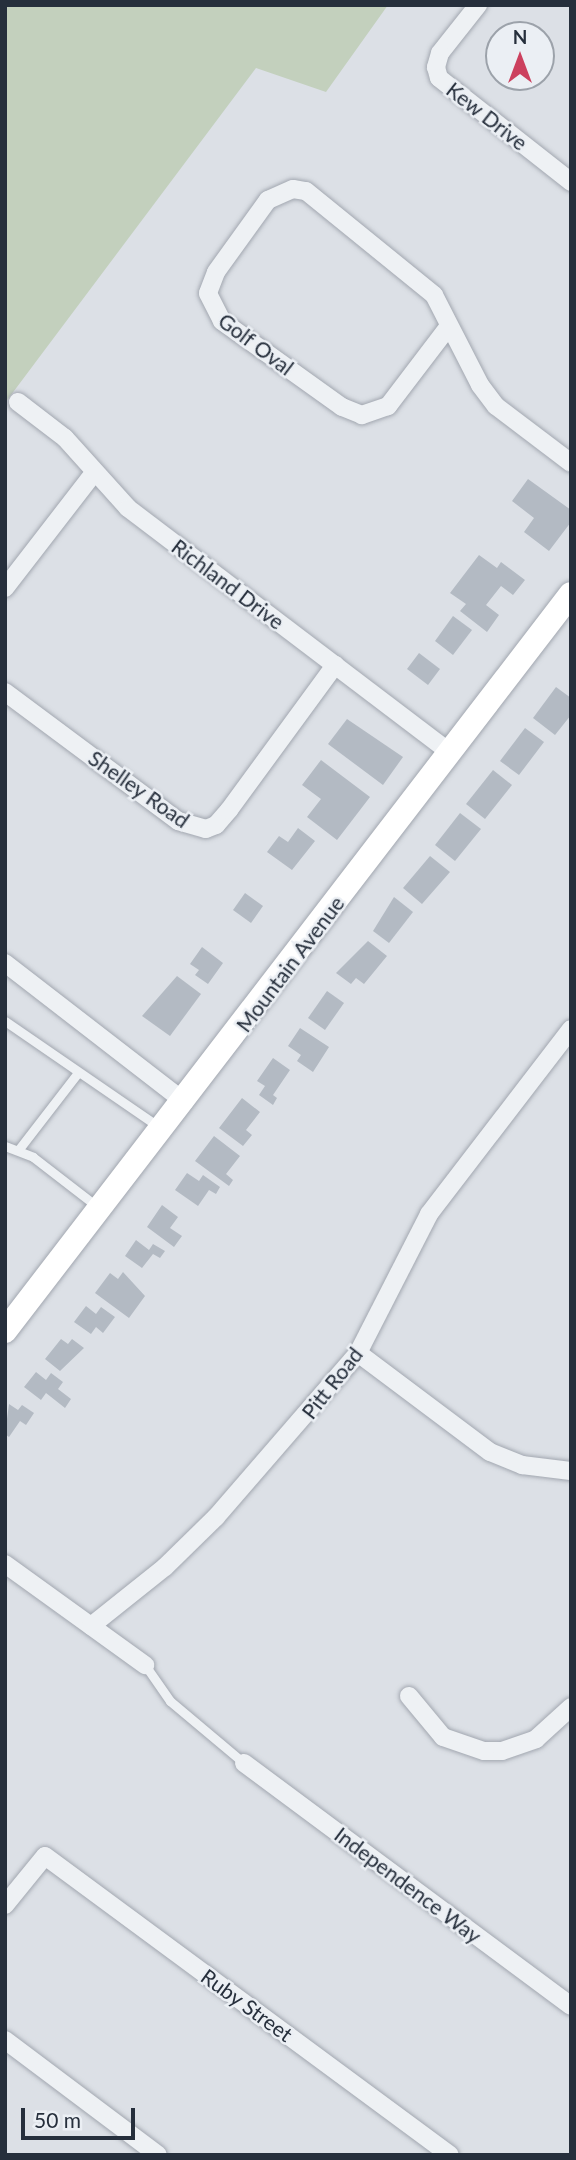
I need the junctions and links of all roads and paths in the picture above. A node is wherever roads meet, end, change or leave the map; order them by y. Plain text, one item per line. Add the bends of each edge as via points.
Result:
1 (478, 5) edge
2 (571, 182) edge
3 (449, 326) junction
4 (18, 402) dead end
5 (571, 463) edge
6 (94, 473) junction
7 (5, 588) edge
8 (571, 594) edge
9 (335, 665) junction
10 (5, 692) edge
11 (451, 752) junction
12 (5, 963) edge
13 (5, 1021) edge
14 (571, 1029) edge
15 (77, 1074) junction
16 (185, 1102) junction
17 (163, 1129) junction
18 (5, 1146) edge
19 (19, 1149) junction
20 (101, 1209) junction
21 (5, 1331) edge
22 (358, 1353) junction
23 (571, 1454) edge
24 (564, 1469) edge
25 (5, 1564) edge
26 (91, 1626) junction
27 (145, 1665) joint
28 (409, 1696) dead end
29 (571, 1707) edge
30 (244, 1763) joint
31 (5, 1905) edge
32 (571, 2006) edge
33 (5, 2040) edge
34 (158, 2155) edge
35 (450, 2155) edge

1 - 2 street, Kew Drive via 440,53 439,78
3 - 3 street, Golf Oval via 434,295 306,191 293,189 268,200 216,272 208,293 222,321 342,407 362,415 388,406
3 - 5 street, Golf Oval via 496,406
4 - 6 street, Richland Drive via 65,438
6 - 7 street
6 - 9 street, Richland Drive via 128,508
8 - 11 street, Mountain Avenue
9 - 10 street, Shelley Road via 229,810 206,829 178,821
9 - 11 street, Richland Drive
11 - 16 street, Mountain Avenue
12 - 16 street
13 - 15 lane
14 - 22 street, Pitt Road via 429,1214
15 - 17 lane
15 - 19 lane
16 - 17 street, Mountain Avenue
17 - 20 street, Mountain Avenue
18 - 19 lane
19 - 20 lane
20 - 21 street, Mountain Avenue
22 - 24 street via 490,1452 522,1465
22 - 26 street, Pitt Road via 268,1463 216,1517 165,1567
23 - 24 street
25 - 26 street
26 - 27 street
27 - 30 lane via 170,1701
28 - 29 street via 443,1737 484,1751 502,1751 536,1739
30 - 32 street, Independence Way
31 - 35 street, Ruby Street via 45,1856
33 - 34 street

